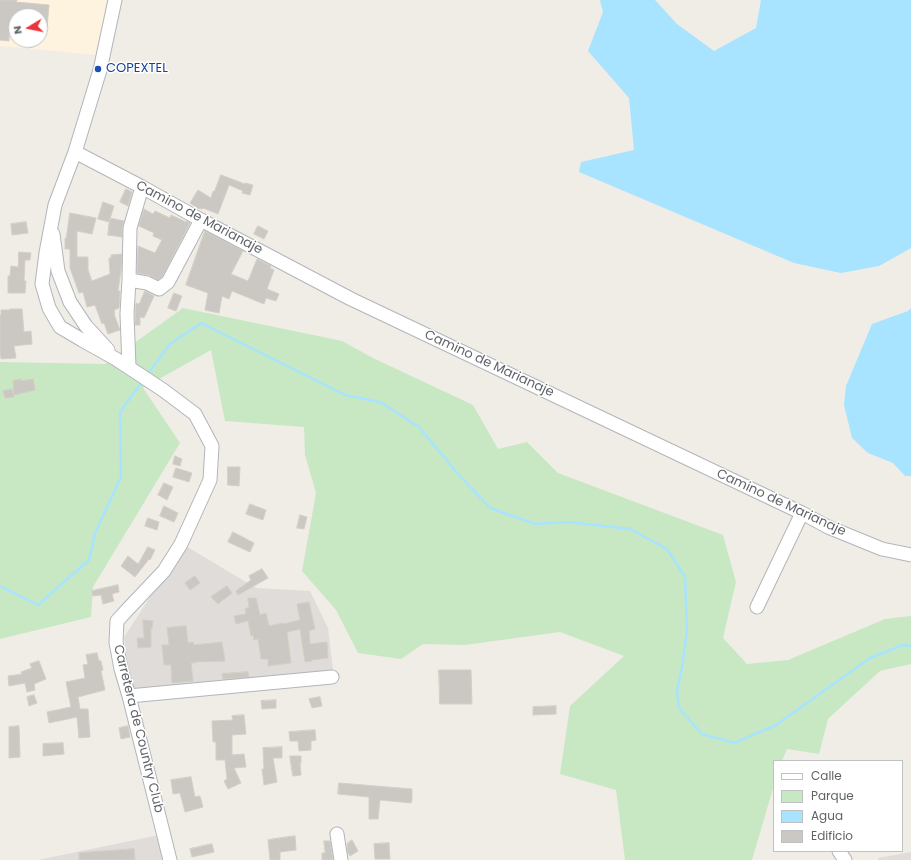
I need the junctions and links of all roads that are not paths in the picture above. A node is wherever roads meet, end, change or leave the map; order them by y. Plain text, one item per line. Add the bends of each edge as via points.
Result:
1 (115, 0) edge
2 (75, 152) junction
3 (142, 187) junction
4 (201, 220) junction
5 (51, 225) junction
6 (129, 280) junction
7 (116, 359) junction
8 (128, 367) junction
9 (802, 513) junction
10 (911, 554) edge
11 (757, 607) dead end
12 (332, 677) dead end
13 (129, 696) junction
14 (337, 834) dead end
15 (170, 860) edge
16 (341, 860) edge

1 - 2 street, Carretera de Country Club via 100,70
2 - 3 street, Camino de Marianaje
2 - 5 street, Carretera de Country Club via 55,205
3 - 4 street, Camino de Marianaje
3 - 6 street via 130,228
4 - 6 street via 168,282 159,289 147,283
4 - 9 street, Camino de Marianaje via 351,299
5 - 7 street, Carretera de Country Club via 58,272 70,302 86,326
5 - 7 street, Carretera de Country Club via 42,284 49,308 60,327
6 - 8 street
7 - 8 street, Carretera de Country Club
8 - 13 street, Carretera de Country Club via 195,414 212,446 210,480 181,544 164,571 117,621 116,642
9 - 10 street, Camino de Marianaje via 828,527 882,549
9 - 11 street
12 - 13 street
13 - 15 street, Carretera de Country Club
14 - 16 street

